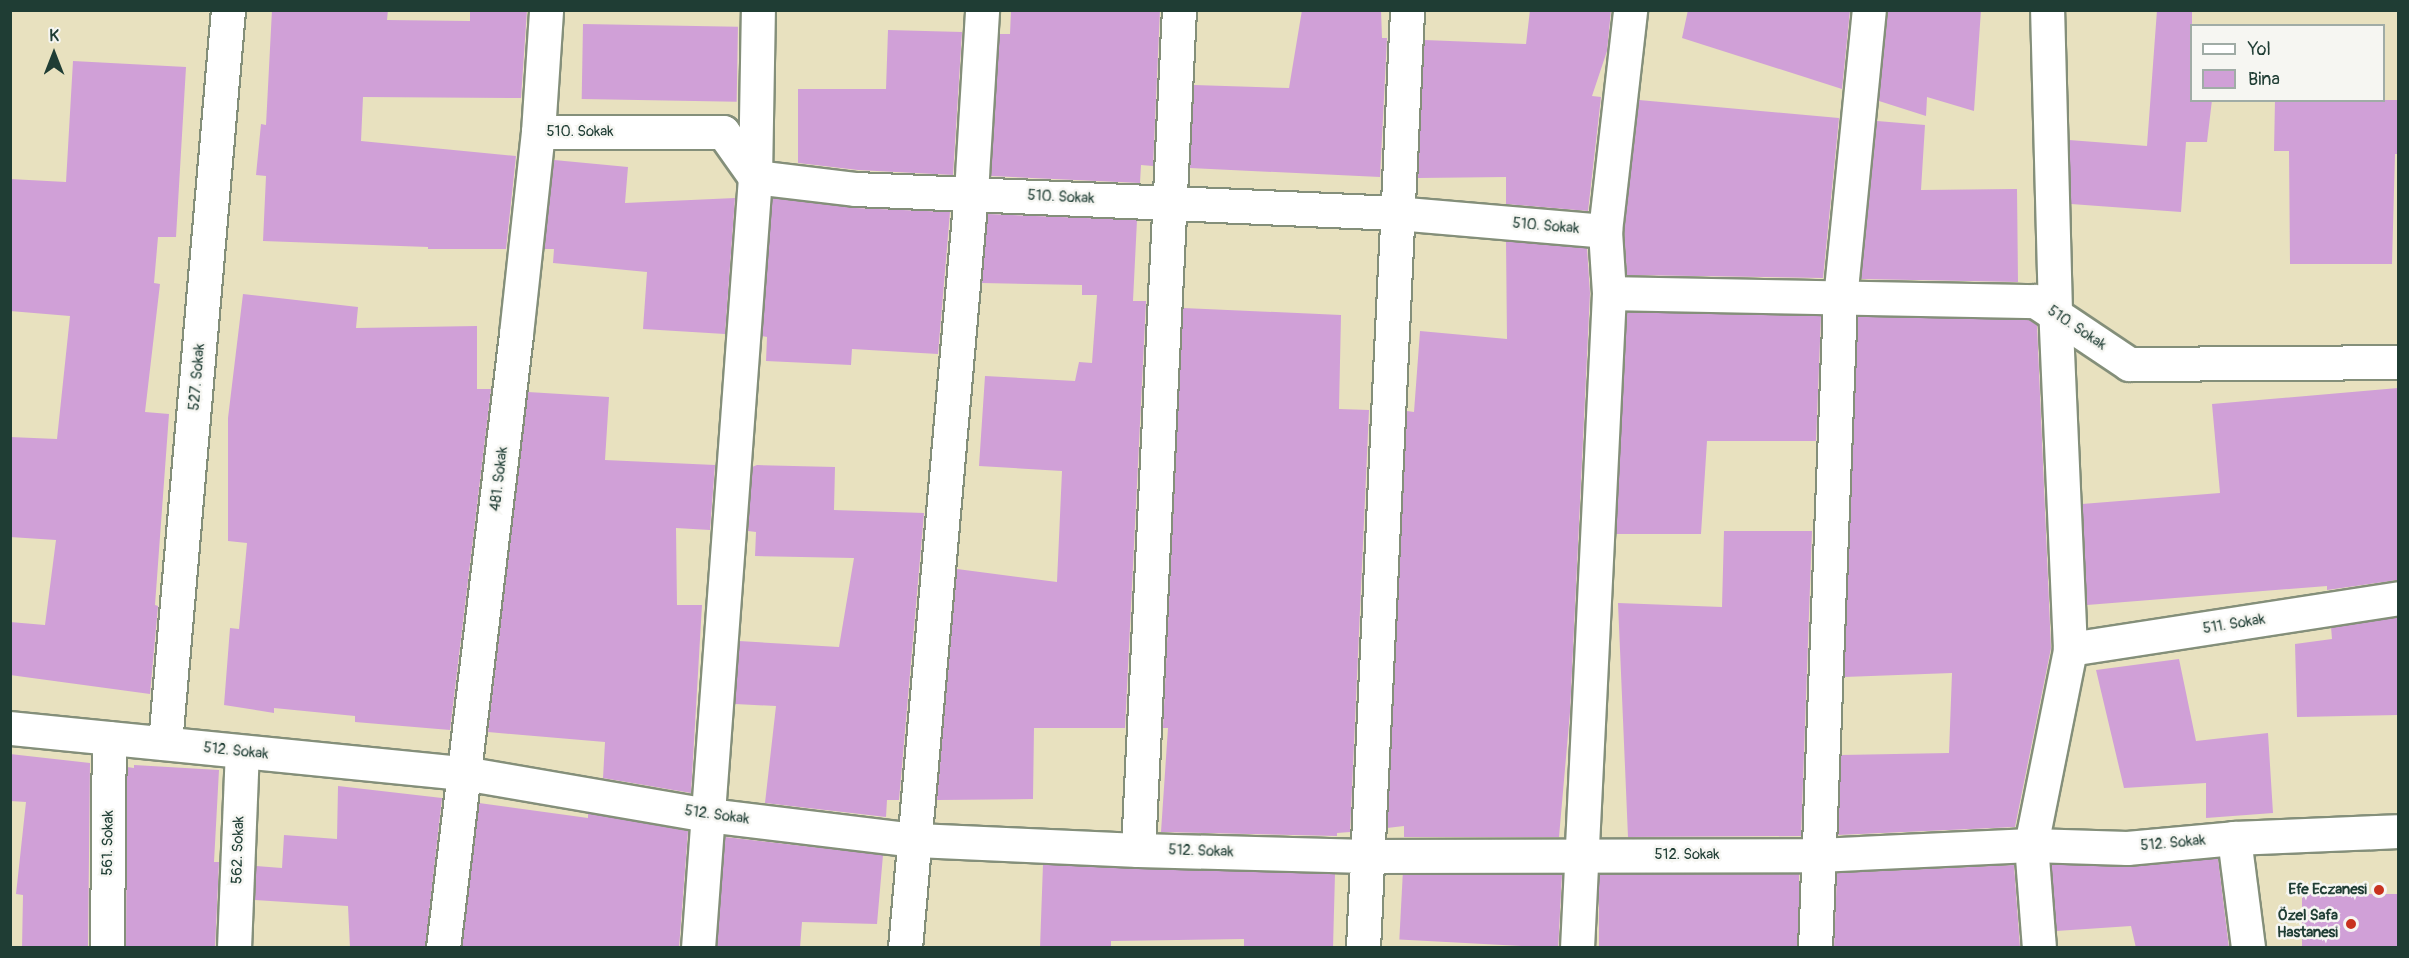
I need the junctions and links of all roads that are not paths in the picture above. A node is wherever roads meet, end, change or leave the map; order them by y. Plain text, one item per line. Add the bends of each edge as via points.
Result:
1 (228, 10) edge
2 (546, 10) edge
3 (758, 10) edge
4 (982, 10) edge
5 (1179, 10) edge
6 (1407, 10) edge
7 (1630, 10) edge
8 (1869, 10) edge
9 (2047, 10) edge
10 (538, 132) junction
11 (755, 177) junction
12 (971, 192) junction
13 (1169, 204) junction
14 (1396, 213) junction
15 (1605, 231) junction
16 (1609, 293) junction
17 (1840, 299) junction
18 (2055, 312) junction
19 (2398, 362) edge
20 (2398, 598) edge
21 (2070, 649) junction
22 (10, 728) edge
23 (109, 738) junction
24 (165, 743) junction
25 (242, 752) junction
26 (464, 773) junction
27 (708, 815) junction
28 (2398, 831) edge
29 (2234, 837) junction
30 (916, 840) junction
31 (2031, 845) junction
32 (1138, 850) junction
33 (1818, 855) junction
34 (1366, 856) junction
35 (1581, 856) junction
36 (107, 948) edge
37 (234, 948) edge
38 (443, 948) edge
39 (698, 948) edge
40 (905, 948) edge
41 (1363, 948) edge
42 (1577, 948) edge
43 (1815, 948) edge
44 (2039, 948) edge
45 (2248, 948) edge

1 - 24 street, 527. Sokak
2 - 10 street, 481. Sokak
3 - 11 street
4 - 12 street
5 - 13 street
6 - 14 street
7 - 15 street
8 - 17 street
9 - 18 street
10 - 11 street, 510. Sokak via 723,132
10 - 26 street, 481. Sokak
11 - 12 street, 510. Sokak via 856,189
11 - 27 street
12 - 13 street, 510. Sokak
12 - 30 street
13 - 14 street, 510. Sokak
13 - 32 street
14 - 15 street, 510. Sokak
14 - 34 street
15 - 16 street
16 - 17 street, 510. Sokak
16 - 35 street
17 - 18 street, 510. Sokak via 2035,302
17 - 33 street
18 - 19 street, 510. Sokak via 2129,364
18 - 21 street
20 - 21 street, 511. Sokak
21 - 31 street
22 - 23 street, 512. Sokak
23 - 24 street, 512. Sokak
23 - 36 street, 561. Sokak
24 - 25 street, 512. Sokak
25 - 26 street, 512. Sokak
25 - 37 street, 562. Sokak
26 - 27 street, 512. Sokak
26 - 38 street, 481. Sokak
27 - 30 street, 512. Sokak
27 - 39 street
28 - 29 street, 512. Sokak
29 - 31 street, 512. Sokak via 2127,848
29 - 45 street
30 - 32 street, 512. Sokak
30 - 40 street
31 - 33 street, 512. Sokak
31 - 44 street
32 - 34 street, 512. Sokak
33 - 35 street, 512. Sokak
33 - 43 street
34 - 35 street, 512. Sokak
34 - 41 street
35 - 42 street

